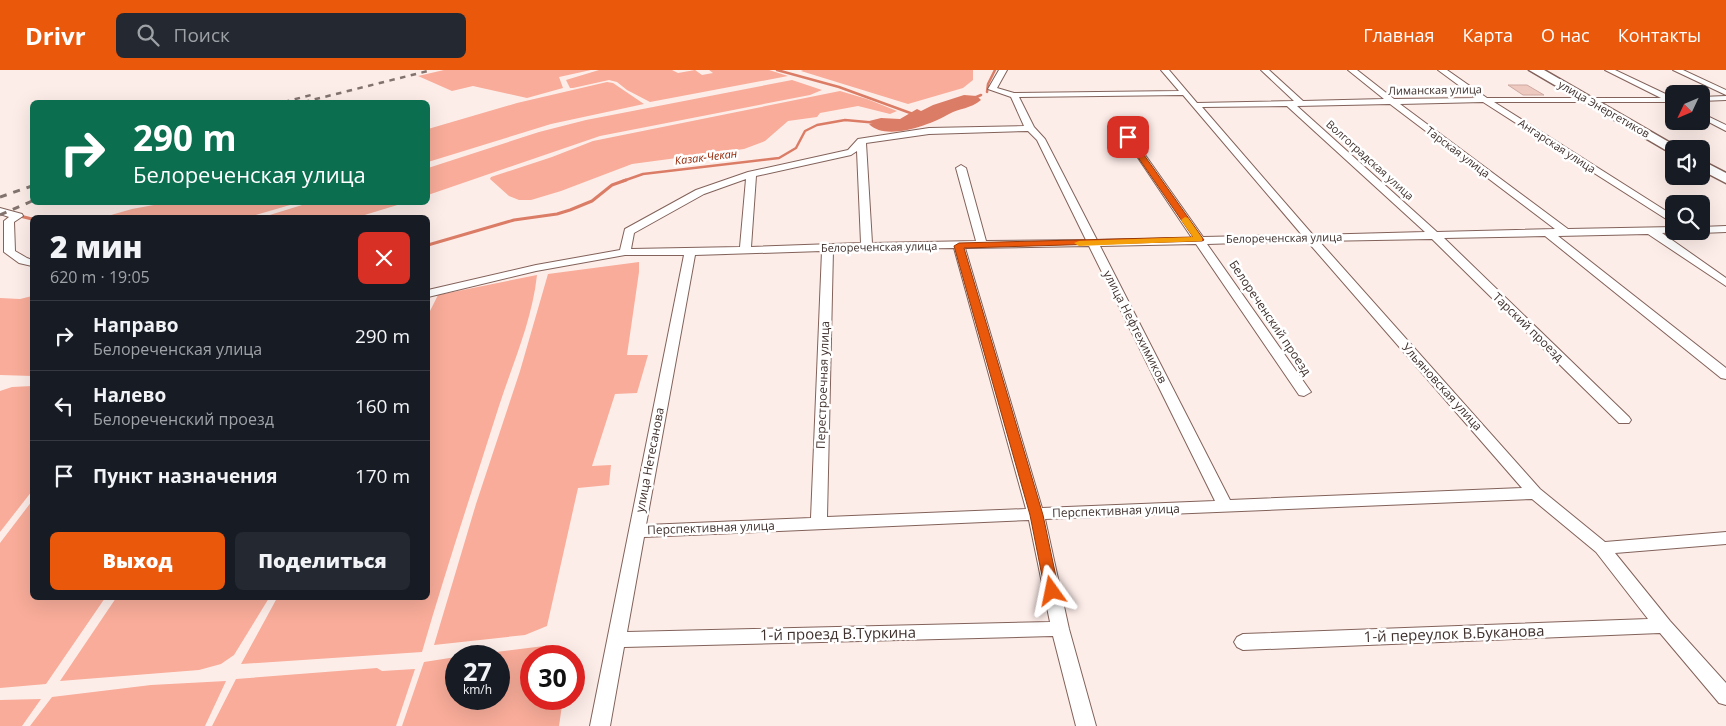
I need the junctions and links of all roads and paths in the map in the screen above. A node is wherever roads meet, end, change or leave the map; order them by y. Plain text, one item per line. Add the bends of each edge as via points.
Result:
1 (1003, 70) edge
2 (1165, 70) edge
3 (1265, 70) edge
4 (1352, 70) edge
5 (1442, 70) edge
6 (1535, 70) edge
7 (1609, 70) edge
8 (1677, 70) edge
9 (1186, 93) junction
10 (1726, 93) edge
11 (1014, 95) junction
12 (1665, 96) edge
13 (1726, 98) edge
14 (1710, 99) edge
15 (1486, 100) junction
16 (1665, 100) edge
17 (1391, 101) junction
18 (1590, 101) junction
19 (1302, 104) junction
20 (1197, 105) junction
21 (1290, 105) junction
22 (1710, 120) edge
23 (1030, 128) junction
24 (1726, 128) edge
25 (1128, 137) dead end
26 (861, 141) junction
27 (1665, 144) edge
28 (961, 168) dead end
29 (1710, 169) edge
30 (751, 174) junction
31 (1726, 178) edge
32 (0, 211) edge
33 (1665, 215) edge
34 (1726, 229) edge
35 (1650, 230) junction
36 (1665, 230) edge
37 (1710, 230) edge
38 (1547, 232) junction
39 (1565, 232) junction
40 (1433, 234) junction
41 (1308, 237) junction
42 (1199, 240) junction
43 (1093, 243) junction
44 (982, 245) junction
45 (867, 246) junction
46 (959, 246) junction
47 (828, 248) junction
48 (745, 250) junction
49 (625, 252) junction
50 (690, 252) junction
51 (30, 263) edge
52 (1726, 283) edge
53 (430, 294) edge
54 (1726, 375) edge
55 (1304, 392) dead end
56 (1624, 420) dead end
57 (1535, 493) junction
58 (1226, 507) junction
59 (1036, 515) junction
60 (819, 524) junction
61 (636, 531) junction
62 (1726, 538) edge
63 (1602, 548) junction
64 (1664, 626) junction
65 (1060, 629) junction
66 (615, 640) junction
67 (1243, 642) dead end
68 (1726, 696) edge
69 (600, 726) edge
70 (1086, 726) edge

1 - 11 street via 991,87
2 - 9 street, Ульяновская улица
3 - 19 street
4 - 17 street, Тарская улица
5 - 15 street, Ангарская улица
6 - 18 main road, улица Энергетиков
7 - 12 street
8 - 10 street
9 - 11 street
9 - 20 street, Ульяновская улица
11 - 23 street, улица Нефтехимиков
13 - 14 street
15 - 17 street, Лиманская улица
15 - 18 street, Лиманская улица
15 - 33 street, Ангарская улица
16 - 18 street, Лиманская улица
17 - 19 street, Лиманская улица
17 - 39 street, Тарская улица
18 - 27 main road, улица Энергетиков
19 - 21 street, Лиманская улица
20 - 21 street, Лиманская улица
20 - 41 street, Ульяновская улица
21 - 40 street, Волгоградская улица
22 - 24 street
23 - 26 street via 929,131
23 - 43 street, улица Нефтехимиков via 1041,139
25 - 42 street, Белореченский проезд
26 - 30 street via 851,152
26 - 45 street
28 - 44 street
29 - 31 main road
30 - 48 street
30 - 49 street via 700,192 629,231
32 - 51 street via 18,216 9,221 10,252
34 - 37 street
35 - 36 street, Белореченская улица
35 - 39 street, Белореченская улица
35 - 52 street
38 - 39 street, Белореченская улица
38 - 40 street, Белореченская улица
38 - 54 street
40 - 41 street, Белореченская улица
40 - 56 street, Тарский проезд
41 - 42 street, Белореченская улица
41 - 57 street, Ульяновская улица
42 - 43 street, Белореченская улица
42 - 55 street, Белореченский проезд
43 - 44 street, Белореченская улица
43 - 58 street, улица Нефтехимиков
44 - 46 street, Белореченская улица
45 - 46 street, Белореченская улица
45 - 47 street, Белореченская улица
46 - 59 street
47 - 48 street, Белореченская улица
47 - 60 street, Перестроечная улица
48 - 50 street, Белореченская улица
49 - 50 street, Белореченская улица
49 - 53 street via 536,268
50 - 61 street, улица Нетесанова
57 - 58 street, Перспективная улица
57 - 63 street, Ульяновская улица
58 - 59 street, Перспективная улица
59 - 60 street, Перспективная улица
59 - 65 street
60 - 61 street, Перспективная улица
61 - 66 street, улица Нетесанова
62 - 63 street
63 - 64 street, Ульяновская улица
64 - 67 street, 1-й переулок В.Буканова
64 - 68 street, Ульяновская улица
65 - 66 street, 1-й проезд В.Туркина
65 - 70 street
66 - 69 street, улица Нетесанова

